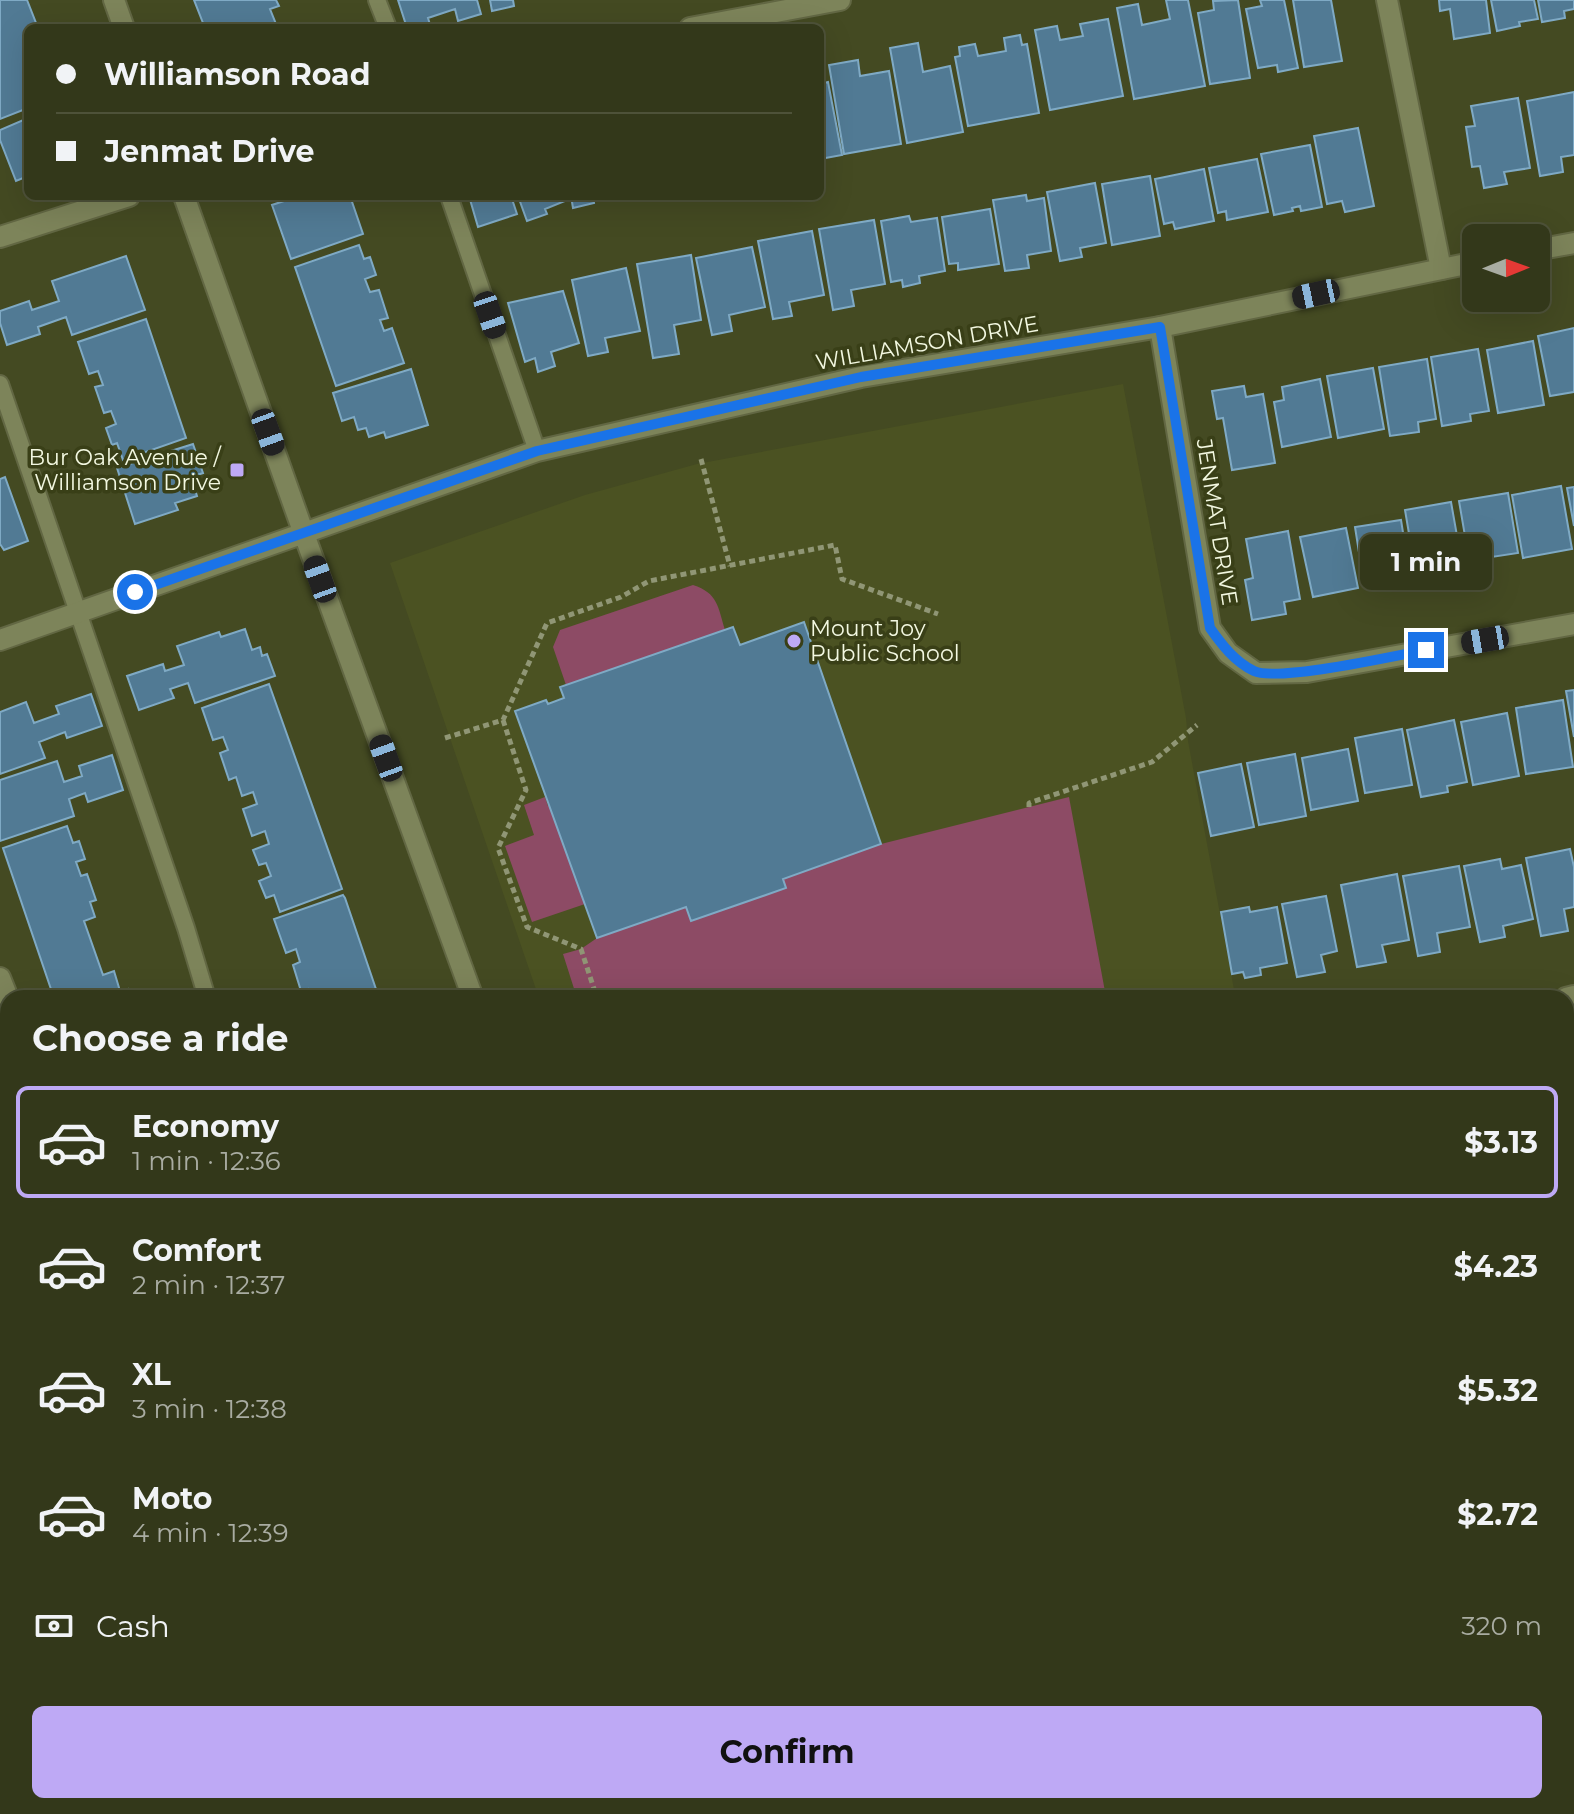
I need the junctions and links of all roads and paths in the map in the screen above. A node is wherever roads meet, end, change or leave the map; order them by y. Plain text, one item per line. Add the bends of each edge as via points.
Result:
1 (114, 0) edge
2 (377, 0) edge
3 (840, 0) edge
4 (1387, 0) edge
5 (123, 24) edge
6 (386, 24) edge
7 (711, 24) edge
8 (116, 200) edge
9 (185, 200) edge
10 (450, 200) edge
11 (0, 237) edge
12 (1574, 243) edge
13 (1550, 247) edge
14 (1462, 265) edge
15 (1441, 269) junction
16 (1160, 327) junction
17 (0, 384) edge
18 (537, 451) junction
19 (701, 459) dead end
20 (304, 534) junction
21 (730, 566) junction
22 (79, 611) junction
23 (938, 614) dead end
24 (1574, 624) edge
25 (0, 640) edge
26 (503, 720) junction
27 (1197, 725) dead end
28 (445, 738) dead end
29 (1029, 807) dead end
30 (205, 990) edge
31 (470, 990) edge
32 (594, 990) edge

1 - 5 street
2 - 6 lane
3 - 7 street
4 - 15 street
8 - 11 street
9 - 20 street
10 - 18 lane
12 - 13 street
14 - 15 street, WILLIAMSON DRIVE
15 - 16 street, WILLIAMSON DRIVE
16 - 18 street, WILLIAMSON DRIVE via 861,377
16 - 24 street, JENMAT DRIVE via 1210,628 1228,653 1256,673 1307,672
17 - 22 lane
18 - 20 street, WILLIAMSON DRIVE
19 - 21 path
20 - 22 street, WILLIAMSON DRIVE
20 - 31 street
21 - 23 path via 835,545 842,579
21 - 26 path via 649,581 621,597 547,623
22 - 25 street, WILLIAMSON DRIVE
22 - 30 lane
26 - 28 path
26 - 32 path via 526,790 498,848 527,927 581,949
27 - 29 path via 1152,762

